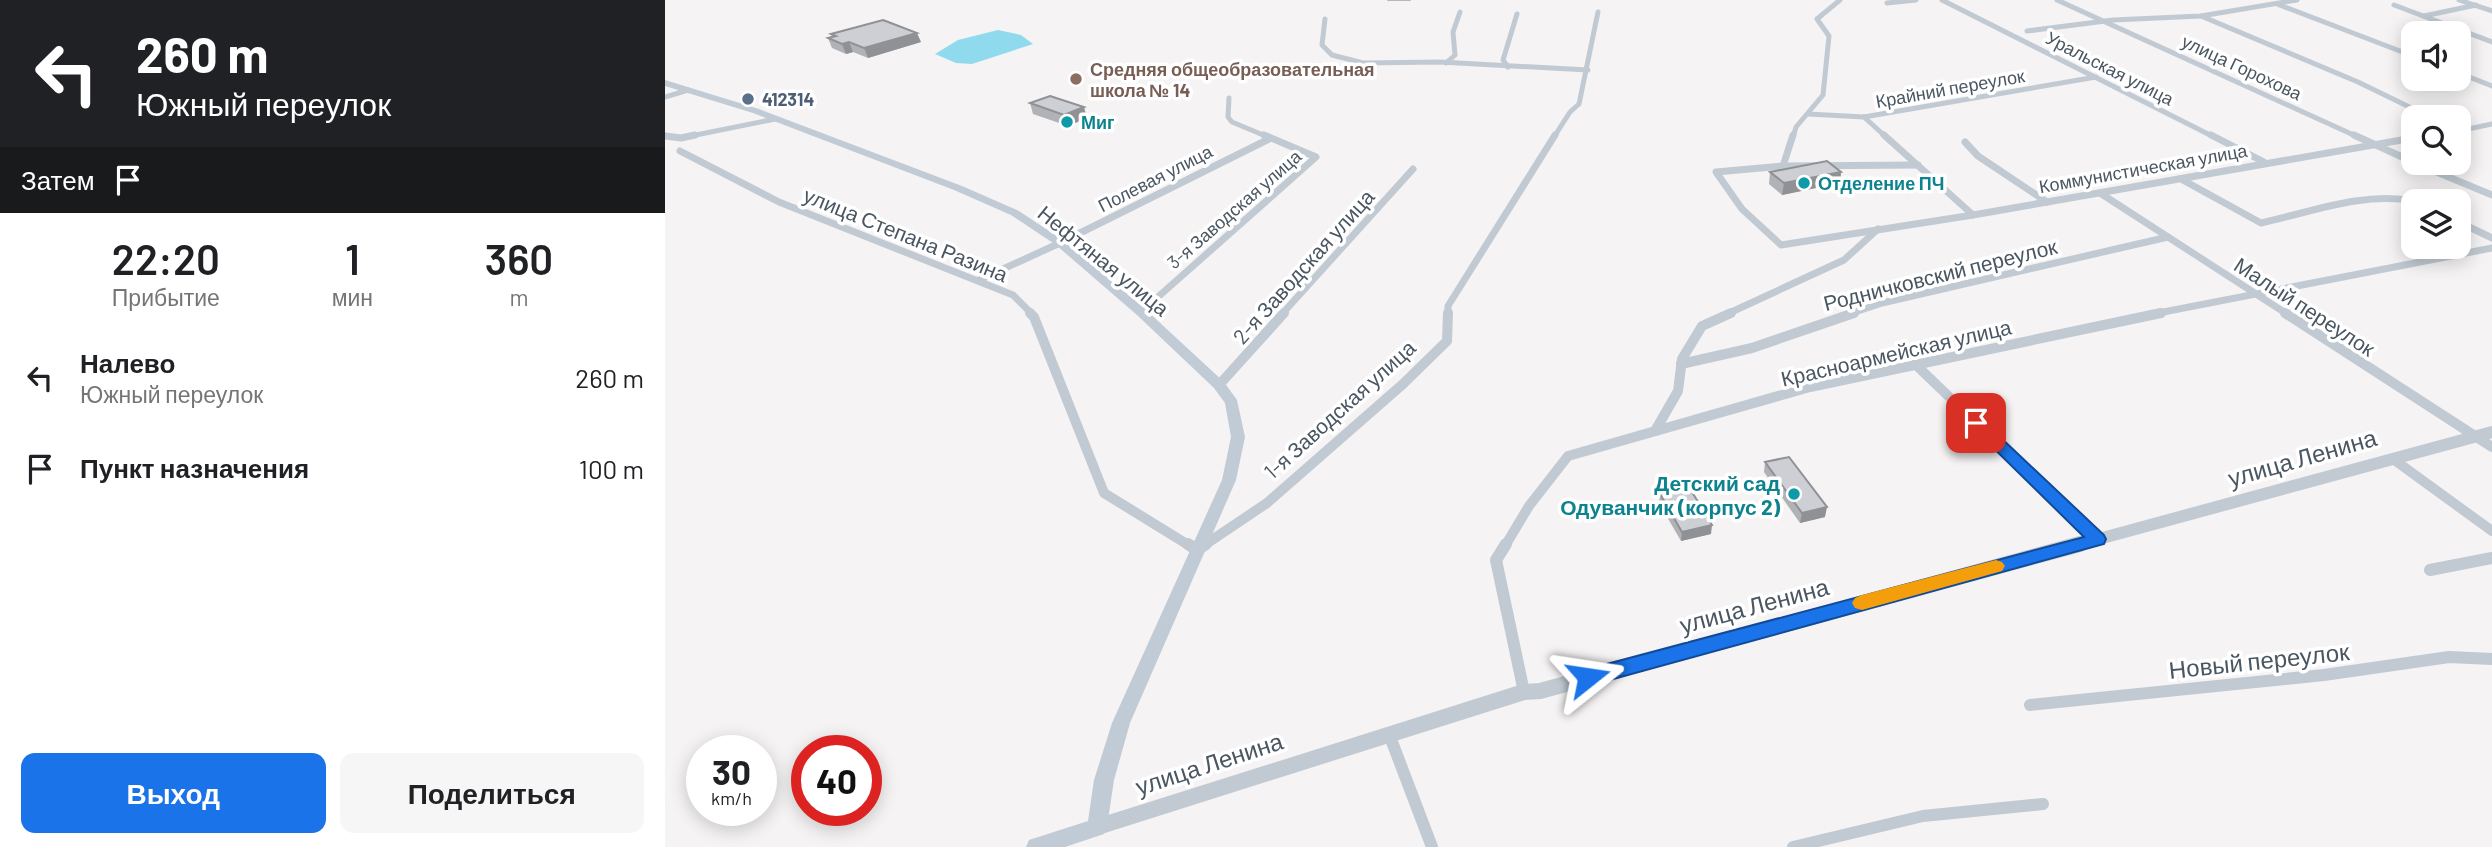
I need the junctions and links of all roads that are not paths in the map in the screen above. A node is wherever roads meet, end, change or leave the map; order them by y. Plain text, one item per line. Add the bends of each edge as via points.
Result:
1 (1840, 0) edge
2 (1916, 0) edge
3 (1932, 0) edge
4 (2057, 0) edge
5 (2297, 0) edge
6 (2459, 0) edge
7 (1943, 1) edge
8 (2270, 1) edge
9 (1887, 3) dead end
10 (2394, 5) dead end
11 (2476, 5) junction
12 (2492, 11) edge
13 (1460, 12) dead end
14 (1598, 12) dead end
15 (1517, 14) dead end
16 (2201, 16) junction
17 (2424, 16) junction
18 (1325, 19) dead end
19 (2104, 22) junction
20 (2027, 32) dead end
21 (2492, 42) edge
22 (2401, 51) edge
23 (1446, 63) junction
24 (1508, 67) junction
25 (1588, 70) junction
26 (2097, 77) junction
27 (2471, 78) edge
28 (665, 83) edge
29 (2492, 86) edge
30 (688, 90) junction
31 (665, 97) edge
32 (1229, 98) dead end
33 (2405, 105) edge
34 (1808, 114) junction
35 (1864, 117) junction
36 (775, 119) junction
37 (2492, 124) edge
38 (2471, 128) edge
39 (665, 136) edge
40 (1269, 139) junction
41 (2401, 140) edge
42 (1965, 142) dead end
43 (2371, 144) junction
44 (680, 151) dead end
45 (2401, 157) edge
46 (2265, 162) junction
47 (1918, 164) junction
48 (1783, 166) junction
49 (1413, 169) dead end
50 (2445, 175) edge
51 (2181, 178) junction
52 (2100, 193) junction
53 (2492, 195) edge
54 (2401, 198) edge
55 (2047, 202) junction
56 (1973, 215) junction
57 (2471, 228) edge
58 (1879, 229) junction
59 (2168, 237) junction
60 (2492, 238) edge
61 (1060, 243) junction
62 (2492, 248) edge
63 (979, 280) junction
64 (2253, 293) junction
65 (1141, 312) junction
66 (1682, 364) junction
67 (1916, 365) junction
68 (1219, 385) junction
69 (1655, 431) junction
70 (2492, 432) edge
71 (2475, 436) junction
72 (2492, 447) edge
73 (2393, 458) junction
74 (2492, 531) edge
75 (2097, 539) junction
76 (1197, 550) junction
77 (2492, 558) edge
78 (2430, 570) dead end
79 (2492, 659) edge
80 (1524, 692) junction
81 (2030, 705) dead end
82 (1389, 734) junction
83 (2043, 804) dead end
84 (1097, 827) junction
85 (1036, 847) edge
86 (1432, 847) edge
87 (1793, 847) edge

1 - 34 street via 1817,19 1829,36 1828,48 1823,96
2 - 9 street
3 - 7 street
4 - 19 street, улица Горохова
5 - 8 street
6 - 11 street
7 - 26 street, Уральская улица
8 - 16 street
8 - 22 street
10 - 17 street
11 - 12 street
11 - 17 street
13 - 23 street via 1453,32 1455,55
14 - 25 street, 1-я Заводская улица
15 - 24 street via 1503,60
16 - 19 street
16 - 33 street
17 - 21 street
18 - 23 street via 1322,46 1332,55 1363,63
19 - 20 street
19 - 43 street, улица Горохова
23 - 24 street
24 - 25 street
25 - 76 street, 1-я Заводская улица via 1579,104 1448,306 1447,341 1267,503
26 - 35 street, Крайний переулок
26 - 46 street, Уральская улица
27 - 29 street
28 - 30 main road, Нефтяная улица
30 - 31 street
30 - 36 main road, Нефтяная улица
32 - 40 street via 1232,122
34 - 35 street, Крайний переулок
34 - 48 street via 1796,127
35 - 47 street
36 - 39 street via 681,138
36 - 61 main road, Нефтяная улица via 996,204
37 - 38 street
40 - 61 street, Полевая улица
40 - 65 street, 3-я Заводская улица via 1317,158
41 - 43 street, Коммунистическая улица
42 - 55 street via 1977,156
43 - 45 street, улица Горохова
43 - 46 street, Коммунистическая улица
44 - 63 street, улица Степана Разина via 779,202
46 - 51 street, Коммунистическая улица
47 - 48 street
47 - 56 street
48 - 58 street, Коммунистическая улица via 1716,172 1742,209 1781,245
49 - 68 street, 2-я Заводская улица
50 - 53 street, улица Горохова
51 - 52 street, Коммунистическая улица
51 - 54 street via 2261,223
52 - 55 street, Коммунистическая улица
52 - 59 street, Малый переулок
55 - 56 street, Коммунистическая улица
56 - 58 street, Коммунистическая улица
57 - 60 street
58 - 66 street via 1844,260 1702,326
59 - 64 street, Малый переулок
59 - 66 street, Родничковский переулок via 1882,303 1752,348
61 - 63 street, Полевая улица
61 - 65 main road, Нефтяная улица
62 - 64 street, Красноармейская улица
63 - 76 street, улица Степана Разина via 1013,295 1034,317 1104,493
64 - 67 street, Красноармейская улица
64 - 71 street, Малый переулок
65 - 68 main road, Нефтяная улица
66 - 69 street via 1678,391
67 - 69 street, Красноармейская улица via 1810,387
67 - 75 street
68 - 76 main road, Нефтяная улица via 1232,403 1236,419 1236,456
69 - 80 street, Красноармейская улица via 1568,456 1529,506 1496,560
70 - 71 street, улица Ленина
71 - 72 street, Малый переулок
71 - 73 street, улица Ленина
73 - 74 street
73 - 75 street, улица Ленина
75 - 80 street, улица Ленина
76 - 84 main road via 1121,723 1104,780
77 - 78 street
79 - 81 street, Новый переулок via 2449,657 2324,675
80 - 82 street, улица Ленина
82 - 84 street, улица Ленина
82 - 86 street
83 - 87 street via 1923,816
84 - 85 main road, улица Ленина

